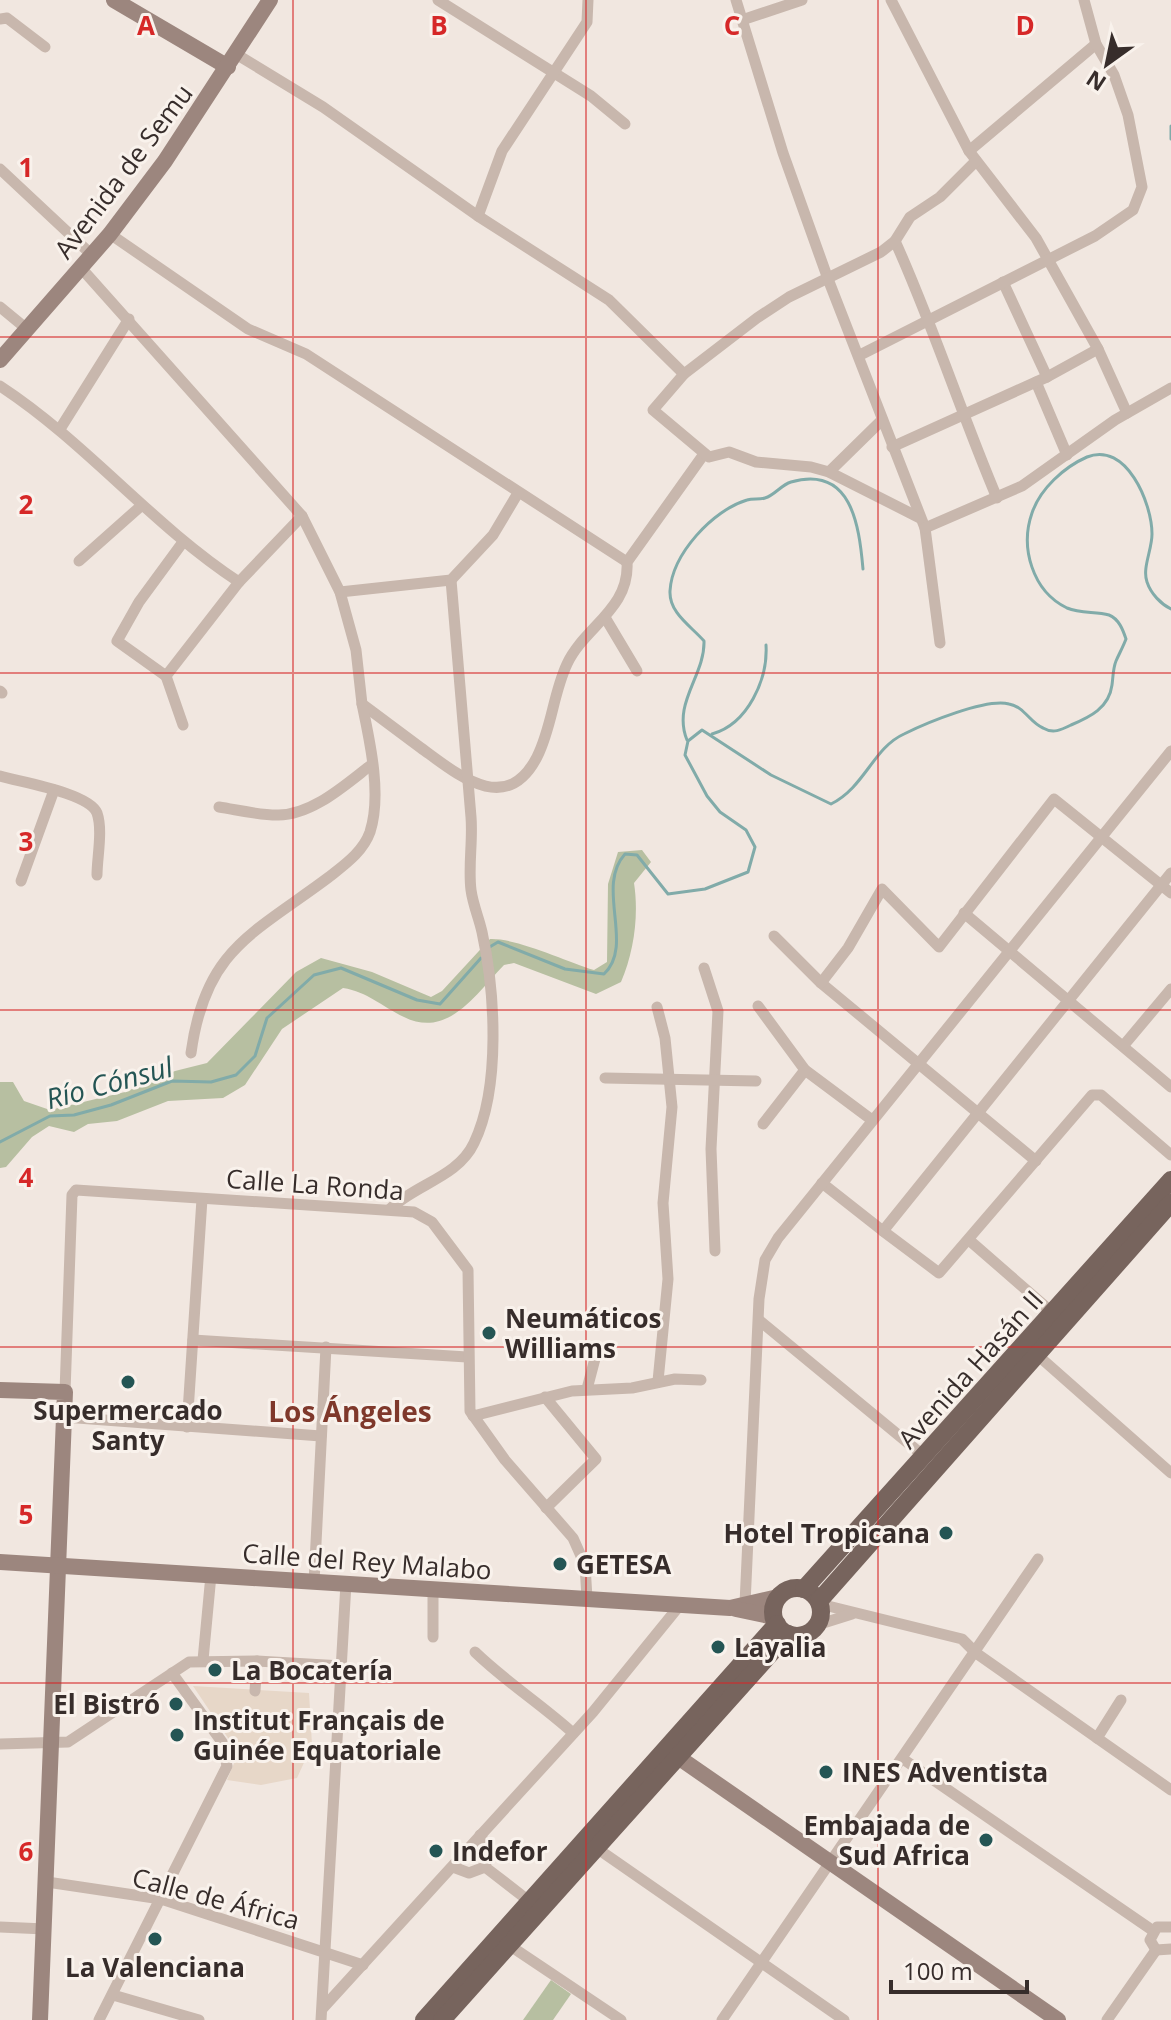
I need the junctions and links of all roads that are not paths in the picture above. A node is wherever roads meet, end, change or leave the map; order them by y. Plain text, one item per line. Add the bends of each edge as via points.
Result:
1 (114, 0) edge
2 (270, 0) edge
3 (438, 0) edge
4 (588, 0) edge
5 (736, 0) edge
6 (802, 0) edge
7 (891, 0) edge
8 (1084, 0) edge
9 (0, 19) edge
10 (742, 20) junction
11 (1096, 44) junction
12 (45, 47) dead end
13 (232, 60) junction
14 (556, 74) junction
15 (625, 124) dead end
16 (973, 156) junction
17 (0, 169) edge
18 (478, 216) junction
19 (110, 234) junction
20 (895, 241) junction
21 (1046, 258) junction
22 (87, 262) junction
23 (828, 279) junction
24 (1003, 282) junction
25 (0, 307) edge
26 (129, 319) junction
27 (930, 319) junction
28 (28, 330) junction
29 (1098, 349) junction
30 (860, 355) junction
31 (0, 360) edge
32 (684, 374) junction
33 (1042, 379) junction
34 (0, 386) edge
35 (1171, 388) edge
36 (1127, 413) junction
37 (962, 415) junction
38 (882, 420) junction
39 (60, 429) junction
40 (892, 447) junction
41 (704, 454) junction
42 (1067, 455) junction
43 (829, 472) junction
44 (518, 493) junction
45 (997, 498) junction
46 (141, 506) junction
47 (302, 516) junction
48 (923, 523) junction
49 (183, 542) junction
50 (79, 561) dead end
51 (627, 562) junction
52 (451, 580) junction
53 (239, 582) junction
54 (340, 592) junction
55 (606, 619) junction
56 (940, 643) dead end
57 (637, 671) dead end
58 (166, 676) junction
59 (362, 704) junction
60 (183, 725) dead end
61 (1171, 751) edge
62 (371, 765) junction
63 (0, 776) edge
64 (465, 781) junction
65 (54, 790) junction
66 (219, 807) dead end
67 (1103, 838) junction
68 (1171, 873) edge
69 (97, 875) dead end
70 (21, 881) dead end
71 (1166, 889) edge
72 (964, 913) junction
73 (774, 936) dead end
74 (1011, 950) junction
75 (704, 968) dead end
76 (821, 983) junction
77 (1171, 989) edge
78 (1067, 998) junction
79 (758, 1006) dead end
80 (657, 1007) dead end
81 (1124, 1045) junction
82 (191, 1053) dead end
83 (918, 1066) junction
84 (805, 1070) junction
85 (605, 1078) dead end
86 (670, 1079) junction
87 (715, 1080) junction
88 (756, 1081) dead end
89 (1171, 1087) edge
90 (975, 1114) junction
91 (872, 1120) junction
92 (763, 1124) dead end
93 (1171, 1155) edge
94 (1036, 1161) junction
95 (1171, 1180) edge
96 (822, 1183) junction
97 (408, 1192) junction
98 (202, 1199) junction
99 (1171, 1203) edge
100 (390, 1209) junction
101 (409, 1211) junction
102 (883, 1231) junction
103 (969, 1240) junction
104 (715, 1251) dead end
105 (1054, 1315) junction
106 (760, 1321) junction
107 (193, 1340) junction
108 (326, 1347) junction
109 (1032, 1350) junction
110 (597, 1351) dead end
111 (467, 1357) junction
112 (701, 1380) dead end
113 (658, 1381) junction
114 (587, 1389) junction
115 (0, 1390) edge
116 (65, 1392) junction
117 (545, 1397) junction
118 (473, 1416) junction
119 (64, 1417) junction
120 (187, 1427) junction
121 (321, 1436) junction
122 (925, 1457) junction
123 (1171, 1473) edge
124 (546, 1508) junction
125 (1038, 1559) dead end
126 (0, 1562) edge
127 (60, 1566) junction
128 (211, 1575) junction
129 (314, 1582) junction
130 (346, 1583) junction
131 (433, 1591) junction
132 (778, 1597) junction
133 (587, 1598) junction
134 (814, 1598) junction
135 (680, 1605) junction
136 (738, 1606) junction
137 (853, 1614) junction
138 (780, 1625) junction
139 (817, 1625) junction
140 (433, 1637) dead end
141 (475, 1652) dead end
142 (976, 1653) junction
143 (203, 1660) junction
144 (257, 1661) junction
145 (342, 1666) junction
146 (172, 1673) junction
147 (255, 1691) dead end
148 (1121, 1700) dead end
149 (573, 1733) junction
150 (1097, 1738) junction
151 (50, 1743) junction
152 (0, 1744) edge
153 (678, 1757) junction
154 (903, 1759) junction
155 (1171, 1790) edge
156 (480, 1835) junction
157 (595, 1847) junction
158 (832, 1861) junction
159 (453, 1867) junction
160 (485, 1867) junction
161 (47, 1882) junction
162 (161, 1899) junction
163 (529, 1901) junction
164 (0, 1927) edge
165 (1171, 1928) edge
166 (45, 1929) junction
167 (1152, 1930) junction
168 (509, 1945) junction
169 (1171, 1949) edge
170 (1156, 1950) junction
171 (325, 1951) junction
172 (762, 1963) junction
173 (363, 1965) junction
174 (113, 1995) junction
175 (323, 2016) edge
176 (40, 2020) edge
177 (99, 2020) edge
178 (199, 2020) edge
179 (424, 2020) edge
180 (442, 2020) edge
181 (621, 2020) edge
182 (722, 2020) edge
183 (844, 2020) edge
184 (1058, 2020) edge
185 (1107, 2020) edge

1 - 13 street
2 - 13 street, Avenida de Semu
3 - 14 street
4 - 14 street via 587,22
5 - 10 street
6 - 10 street
7 - 16 street
8 - 11 street
9 - 12 street via 7,18
10 - 23 street
11 - 16 street
11 - 21 street via 1128,115 1142,187 1139,200 1095,236
13 - 18 street via 323,107
13 - 19 street, Avenida de Semu
14 - 15 street
14 - 18 street via 502,151
16 - 20 street via 940,197 910,217
16 - 21 street
17 - 22 street
18 - 32 street via 609,300
19 - 22 street, Avenida de Semu
19 - 44 street via 248,329 306,354
20 - 23 street
20 - 27 street
21 - 24 street
21 - 29 street
22 - 26 street
22 - 28 street, Avenida de Semu
23 - 30 street
23 - 32 street via 789,297
24 - 27 street
24 - 33 street
25 - 28 street
26 - 39 street
26 - 47 street
27 - 30 street
27 - 37 street
28 - 31 street, Avenida de Semu
29 - 33 street
29 - 36 street
30 - 38 street
32 - 41 street via 653,410
33 - 37 street
33 - 42 street
34 - 39 street
35 - 36 street
36 - 42 street
37 - 40 street
37 - 45 street
38 - 40 street
38 - 43 street
39 - 46 street
40 - 48 street
41 - 43 street via 713,459 729,452 756,462
41 - 51 street
42 - 45 street
43 - 48 street
44 - 51 street
44 - 52 street via 493,535
45 - 48 street
46 - 49 street
46 - 50 street
47 - 53 street
47 - 54 street
48 - 56 street
49 - 53 street
49 - 58 street via 117,641
51 - 55 street
52 - 54 street
52 - 64 street
53 - 58 street
54 - 59 street via 356,650
55 - 57 street
55 - 64 street via 567,664 553,719 524,776 502,787
58 - 60 street
59 - 62 street
59 - 64 street
61 - 67 street
62 - 66 street via 296,813
62 - 82 street via 373,814 366,841 336,871 236,946 204,993
63 - 65 street
64 - 97 street via 471,890 491,996 485,1109 474,1145 450,1172
65 - 69 street via 97,811
65 - 70 street
67 - 71 street
67 - 72 street via 1054,799
67 - 74 street
68 - 71 street
71 - 78 street
72 - 74 street
72 - 76 street via 939,947 882,889
73 - 76 street
74 - 78 street
74 - 83 street
75 - 87 street via 718,1011
76 - 83 street
77 - 81 street
78 - 81 street
78 - 90 street
79 - 84 street
80 - 86 street
81 - 89 street
83 - 90 street
83 - 91 street
84 - 91 street
84 - 92 street
85 - 86 street
86 - 87 street
86 - 113 street via 671,1143 663,1203 668,1279
87 - 88 street
87 - 104 street
90 - 94 street
90 - 102 street
91 - 96 street
93 - 94 street via 1101,1095 1092,1095
94 - 103 street
95 - 105 main road, Avenida Hasán II
96 - 102 street
96 - 106 street via 765,1260
97 - 100 street
97 - 101 street
98 - 100 street, Calle La Ronda
98 - 107 street
98 - 116 street, Calle La Ronda via 76,1190 72,1195
99 - 109 main road, Avenida Hasán II
100 - 101 street, Calle La Ronda
101 - 111 street, Calle La Ronda via 432,1222 466,1265
102 - 103 street via 939,1273
103 - 105 street
105 - 109 main road, Avenida Hasán II
106 - 122 street
106 - 136 street
107 - 108 street
107 - 120 street
108 - 111 street
108 - 121 street
109 - 122 main road, Avenida Hasán II
109 - 123 street
109 - 134 main road, Avenida Hasán II
110 - 114 street
111 - 118 street, Calle La Ronda
112 - 113 street
113 - 114 street via 632,1388
114 - 117 street
115 - 116 street
116 - 119 street
117 - 118 street
117 - 124 street via 596,1459
118 - 124 street
119 - 120 street
119 - 127 street
120 - 121 street
121 - 129 street
122 - 134 main road, Avenida Hasán II
124 - 133 street via 582,1556
125 - 142 street
126 - 127 street, Calle del Rey Malabo
127 - 128 street, Calle del Rey Malabo
127 - 151 street
128 - 129 street, Calle del Rey Malabo
128 - 143 street
129 - 130 street, Calle del Rey Malabo
130 - 131 street, Calle del Rey Malabo
130 - 145 street
131 - 133 street, Calle del Rey Malabo
131 - 140 street
132 - 134 main road via 790,1589
132 - 136 street, Calle del Rey Malabo
132 - 138 main road
133 - 135 street, Calle del Rey Malabo
134 - 137 street
134 - 139 main road
135 - 136 street, Calle del Rey Malabo
135 - 149 street
136 - 138 street, Calle del Rey Malabo
137 - 139 street
137 - 142 street via 954,1636
138 - 139 main road via 807,1633
138 - 153 main road
138 - 163 main road
141 - 149 street
142 - 150 street
142 - 154 street
143 - 144 street
143 - 146 street
144 - 145 street
144 - 147 street
145 - 171 street
146 - 151 street via 83,1734
146 - 162 street via 222,1742 227,1758
148 - 150 street
149 - 156 street
150 - 155 street
151 - 152 street
151 - 161 street
153 - 157 main road
153 - 158 street
154 - 158 street
154 - 167 street
156 - 159 street
156 - 160 street via 490,1854
157 - 168 main road
157 - 172 street
158 - 172 street
158 - 184 street
159 - 160 street via 469,1873
159 - 173 street
160 - 163 street
161 - 162 street, Calle de África
161 - 166 street
162 - 171 street, Calle de África
162 - 174 street
163 - 179 main road
164 - 166 street
165 - 167 street
166 - 176 street
167 - 170 street via 1150,1943
168 - 180 main road
168 - 181 street
169 - 170 street
170 - 185 street
171 - 173 street, Calle de África
171 - 175 street
172 - 182 street
172 - 183 street
173 - 175 street
174 - 177 street
174 - 178 street

